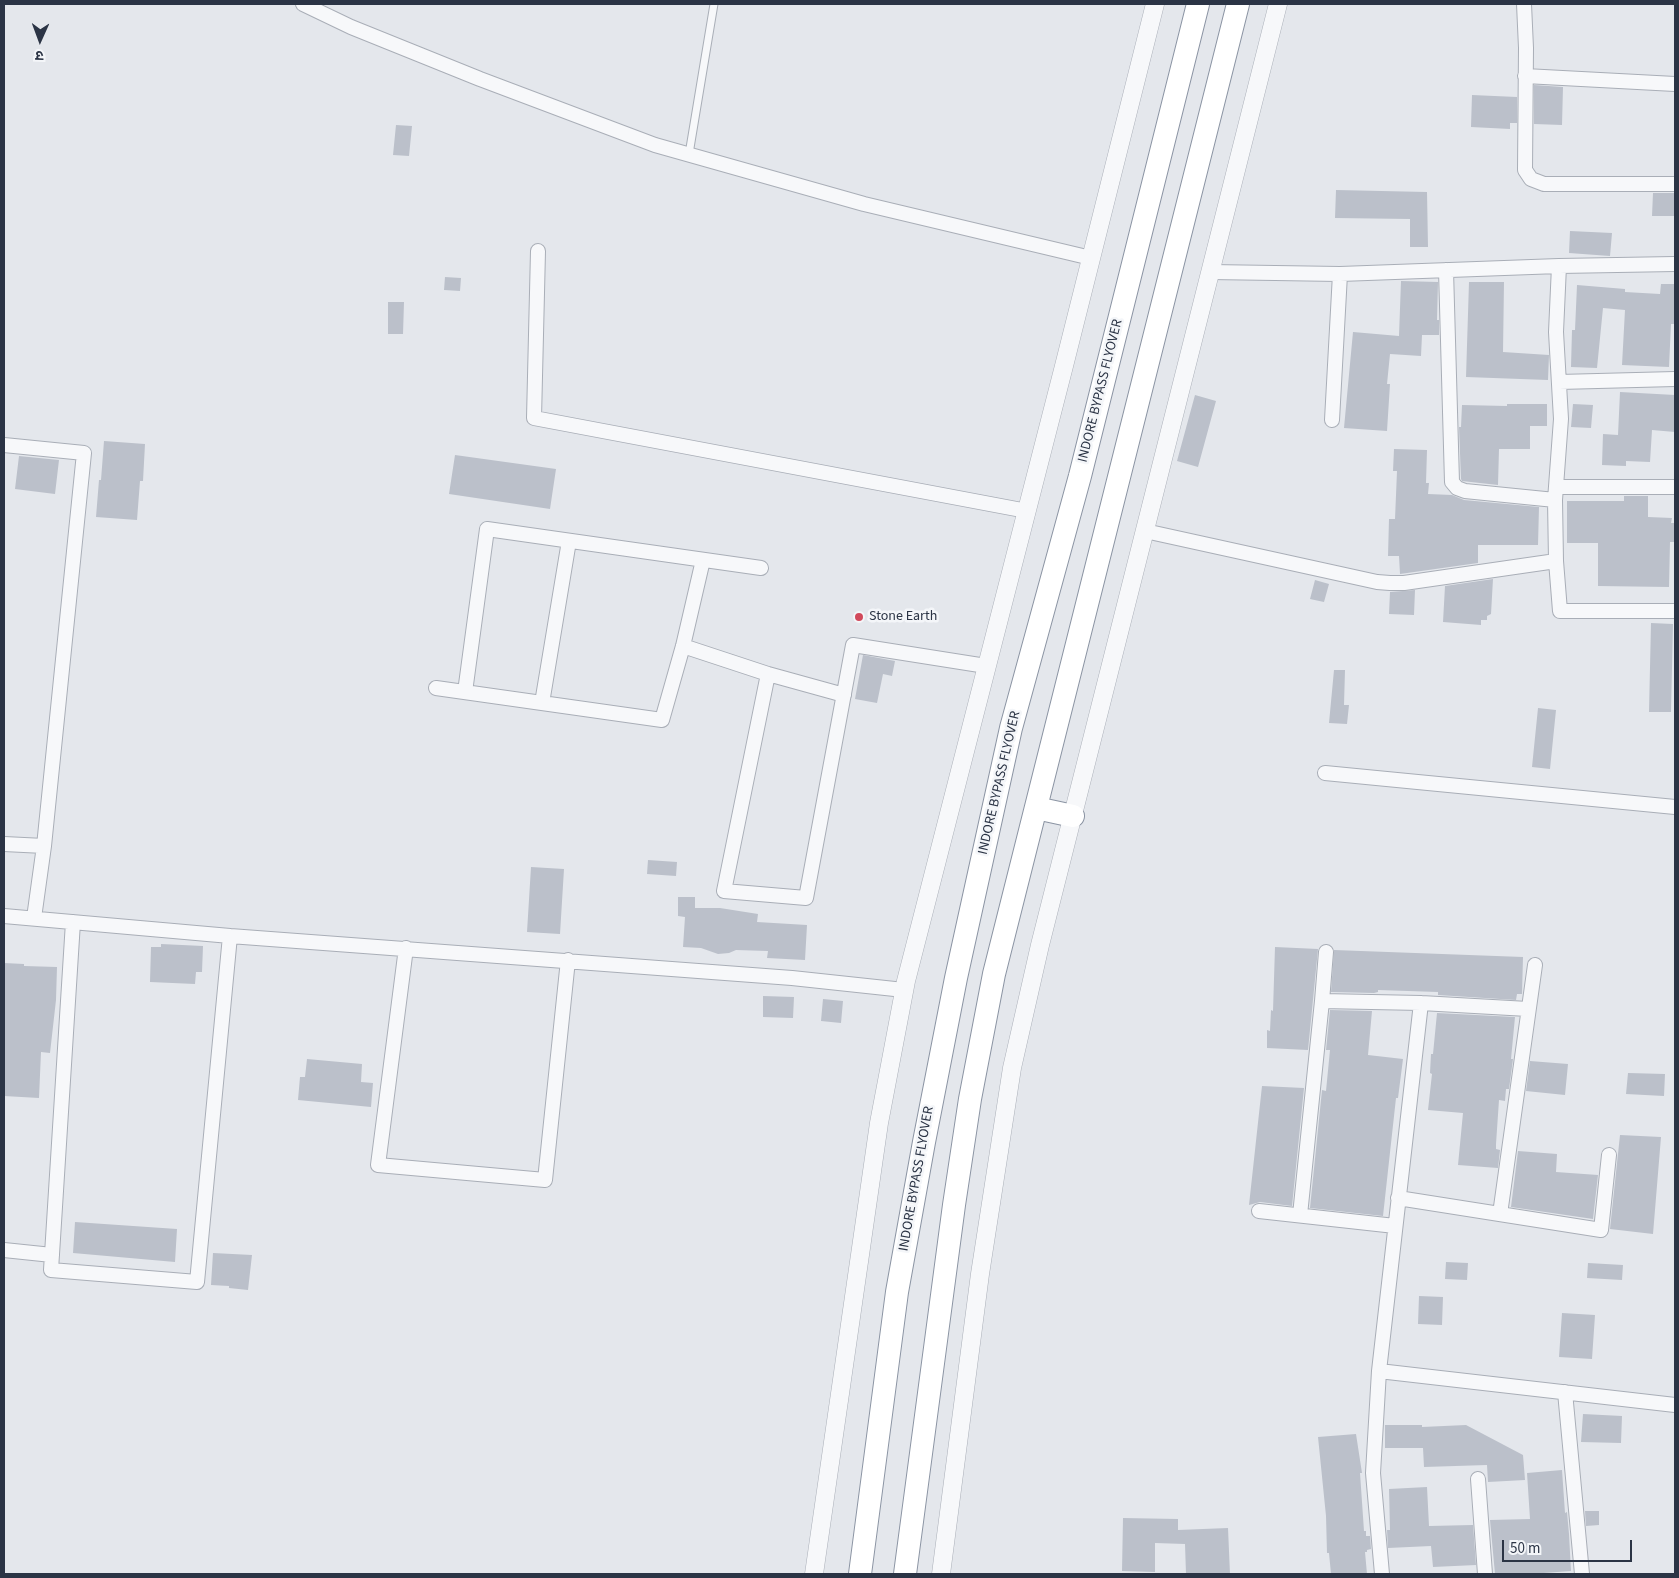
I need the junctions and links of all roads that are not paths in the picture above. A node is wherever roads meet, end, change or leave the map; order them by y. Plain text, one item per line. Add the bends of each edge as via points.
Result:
1 (303, 4) edge
2 (714, 4) edge
3 (1155, 4) edge
4 (1198, 4) edge
5 (1238, 4) edge
6 (1278, 4) edge
7 (1524, 4) edge
8 (1526, 76) junction
9 (1675, 84) edge
10 (689, 154) junction
11 (1675, 184) edge
12 (538, 251) dead end
13 (1091, 258) junction
14 (1675, 264) edge
15 (1559, 266) junction
16 (1446, 270) junction
17 (1210, 272) junction
18 (1340, 274) junction
19 (1675, 379) edge
20 (1559, 382) junction
21 (1332, 420) dead end
22 (4, 445) edge
23 (1675, 487) edge
24 (1555, 494) junction
25 (1027, 511) junction
26 (1145, 531) junction
27 (569, 540) junction
28 (703, 560) junction
29 (1556, 560) junction
30 (762, 568) dead end
31 (1675, 611) edge
32 (684, 646) junction
33 (986, 666) junction
34 (768, 674) junction
35 (436, 688) dead end
36 (465, 692) junction
37 (844, 695) junction
38 (542, 703) junction
39 (1325, 773) dead end
40 (1675, 806) edge
41 (1036, 808) junction
42 (1072, 816) junction
43 (4, 844) edge
44 (44, 846) junction
45 (4, 916) edge
46 (34, 918) junction
47 (74, 922) junction
48 (230, 936) junction
49 (406, 948) junction
50 (1326, 952) dead end
51 (568, 960) junction
52 (1535, 965) dead end
53 (904, 990) junction
54 (1322, 1001) junction
55 (1421, 1003) junction
56 (1528, 1009) junction
57 (1609, 1155) dead end
58 (1398, 1198) junction
59 (1259, 1211) dead end
60 (1500, 1214) junction
61 (1300, 1215) junction
62 (1395, 1226) junction
63 (4, 1250) edge
64 (52, 1254) junction
65 (1379, 1371) junction
66 (1566, 1392) junction
67 (1675, 1404) edge
68 (1478, 1479) dead end
69 (814, 1574) edge
70 (860, 1574) edge
71 (905, 1574) edge
72 (941, 1574) edge
73 (1382, 1574) edge
74 (1485, 1574) edge
75 (1582, 1574) edge

1 - 10 street via 480,79 655,145
2 - 10 lane
3 - 13 street
4 - 70 highway, INDORE BYPASS FLYOVER via 1080,476 1011,728 974,894 897,1292
5 - 41 highway
6 - 17 street
7 - 8 street
8 - 9 street
8 - 11 street via 1525,170 1531,179 1544,184
10 - 13 street via 864,204
12 - 25 street via 534,418
13 - 25 street
14 - 15 street
15 - 16 street
15 - 20 street via 1556,332
16 - 18 street
16 - 24 street via 1452,482 1465,491
17 - 18 street
17 - 26 street
18 - 21 street
19 - 20 street
20 - 24 street via 1561,419
22 - 44 street via 84,453
23 - 24 street
24 - 29 street
25 - 33 street
26 - 29 street via 1390,583
26 - 42 street
27 - 28 street
27 - 36 street via 487,529
27 - 38 street
28 - 30 street
28 - 32 street
29 - 31 street via 1560,611
32 - 34 street
32 - 38 street via 662,720
33 - 37 street via 853,645
33 - 53 street
34 - 37 street
34 - 37 street via 724,892 806,898
35 - 36 street
36 - 38 street
39 - 40 street
41 - 42 highway
41 - 71 highway via 994,974 963,1144
42 - 72 street via 1012,1068 980,1274
43 - 44 street
44 - 46 street
45 - 46 street
46 - 47 street
47 - 48 street
47 - 64 street
48 - 49 street
48 - 64 street via 197,1282 51,1270
49 - 51 street
49 - 51 street via 378,1165 545,1180
50 - 54 street
51 - 53 street
52 - 56 street
53 - 69 street via 879,1123
54 - 55 street
54 - 61 street
55 - 56 street
55 - 58 street
56 - 60 street
57 - 60 street via 1601,1230
58 - 60 street
58 - 62 street
59 - 61 street
61 - 62 street
62 - 65 street
63 - 64 street
65 - 66 street
65 - 73 street via 1373,1473
66 - 67 street
66 - 75 street
68 - 74 street

